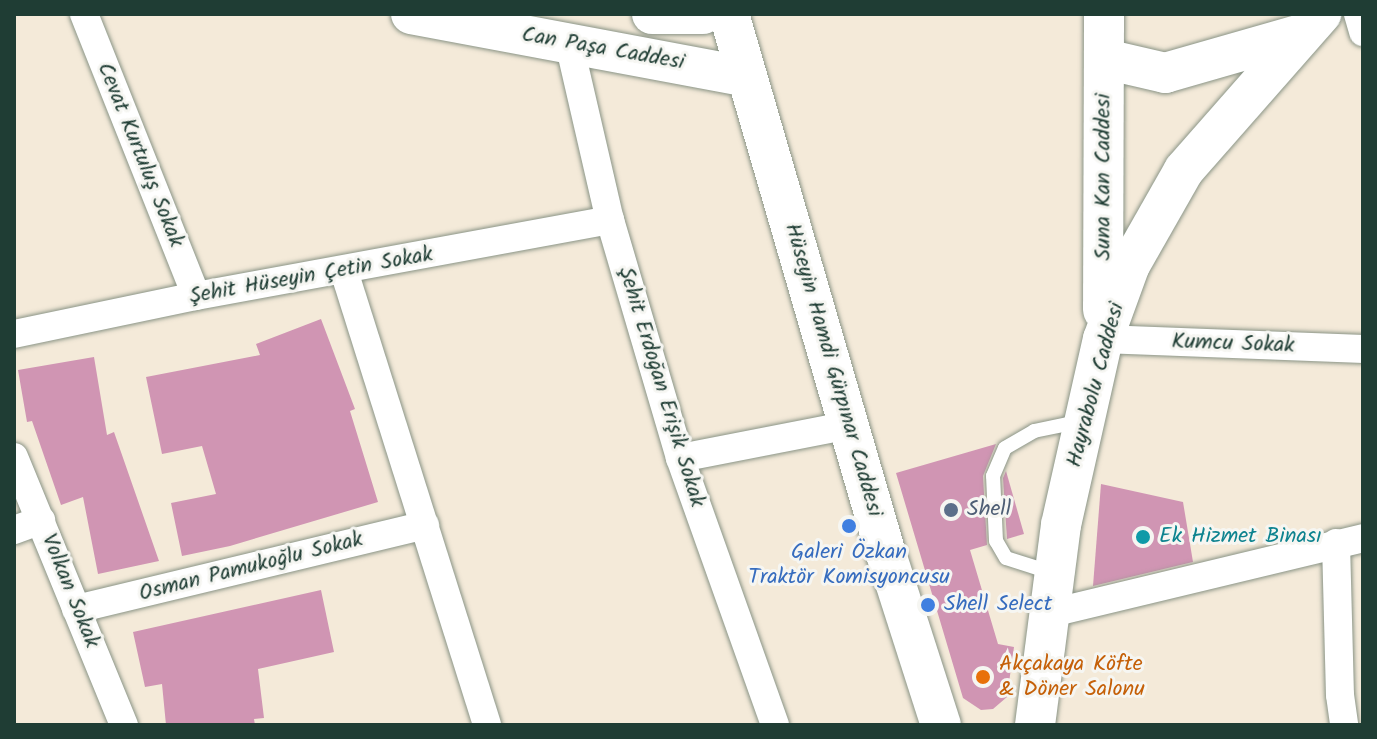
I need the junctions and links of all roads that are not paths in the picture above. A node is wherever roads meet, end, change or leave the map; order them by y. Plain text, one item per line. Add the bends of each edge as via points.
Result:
1 (84, 14) edge
2 (411, 14) edge
3 (652, 14) edge
4 (703, 14) edge
5 (729, 14) edge
6 (1104, 14) edge
7 (1358, 14) edge
8 (1311, 24) edge
9 (1363, 32) edge
10 (569, 43) junction
11 (1105, 59) junction
12 (747, 77) junction
13 (610, 220) junction
14 (344, 271) junction
15 (196, 296) junction
16 (14, 334) edge
17 (1103, 339) junction
18 (1363, 349) edge
19 (1083, 421) junction
20 (849, 425) junction
21 (14, 457) edge
22 (680, 458) junction
23 (41, 520) junction
24 (425, 525) junction
25 (14, 530) edge
26 (1349, 540) edge
27 (1055, 574) junction
28 (76, 609) junction
29 (1051, 613) junction
30 (1352, 692) edge
31 (124, 725) edge
32 (487, 725) edge
33 (775, 725) edge
34 (941, 725) edge
35 (1035, 725) edge
36 (1344, 725) edge

1 - 15 street, Cevat Kurtuluş Sokak
2 - 10 street, Can Paşa Caddesi
3 - 4 street, Can Paşa Caddesi
5 - 12 street, Hüseyin Hamdi Gürpınar Caddesi
6 - 11 street, Suna Kan Caddesi
7 - 9 street
8 - 11 street via 1165,73
8 - 17 street, Hayrabolu Caddesi via 1184,170 1130,265
10 - 12 street, Can Paşa Caddesi
10 - 13 street, Şehit Erdoğan Erişik Sokak
11 - 17 street, Suna Kan Caddesi
12 - 20 street, Hüseyin Hamdi Gürpınar Caddesi
13 - 14 street, Şehit Hüseyin Çetin Sokak
13 - 22 street, Şehit Erdoğan Erişik Sokak
14 - 15 street, Şehit Hüseyin Çetin Sokak
14 - 24 street
15 - 16 street, Şehit Hüseyin Çetin Sokak
17 - 18 street, Kumcu Sokak
17 - 19 street, Hayrabolu Caddesi
19 - 27 street, Hayrabolu Caddesi
19 - 27 lane via 1034,431 1005,448 993,476 996,541 1006,558
20 - 22 street
20 - 34 street, Hüseyin Hamdi Gürpınar Caddesi
21 - 23 street, Volkan Sokak
22 - 33 street, Şehit Erdoğan Erişik Sokak
23 - 25 street
23 - 28 street, Volkan Sokak
24 - 28 street, Osman Pamukoğlu Sokak
24 - 32 street
26 - 29 street
26 - 30 street
27 - 29 street, Hayrabolu Caddesi
28 - 31 street, Volkan Sokak
29 - 35 street, Hayrabolu Caddesi
30 - 36 street

